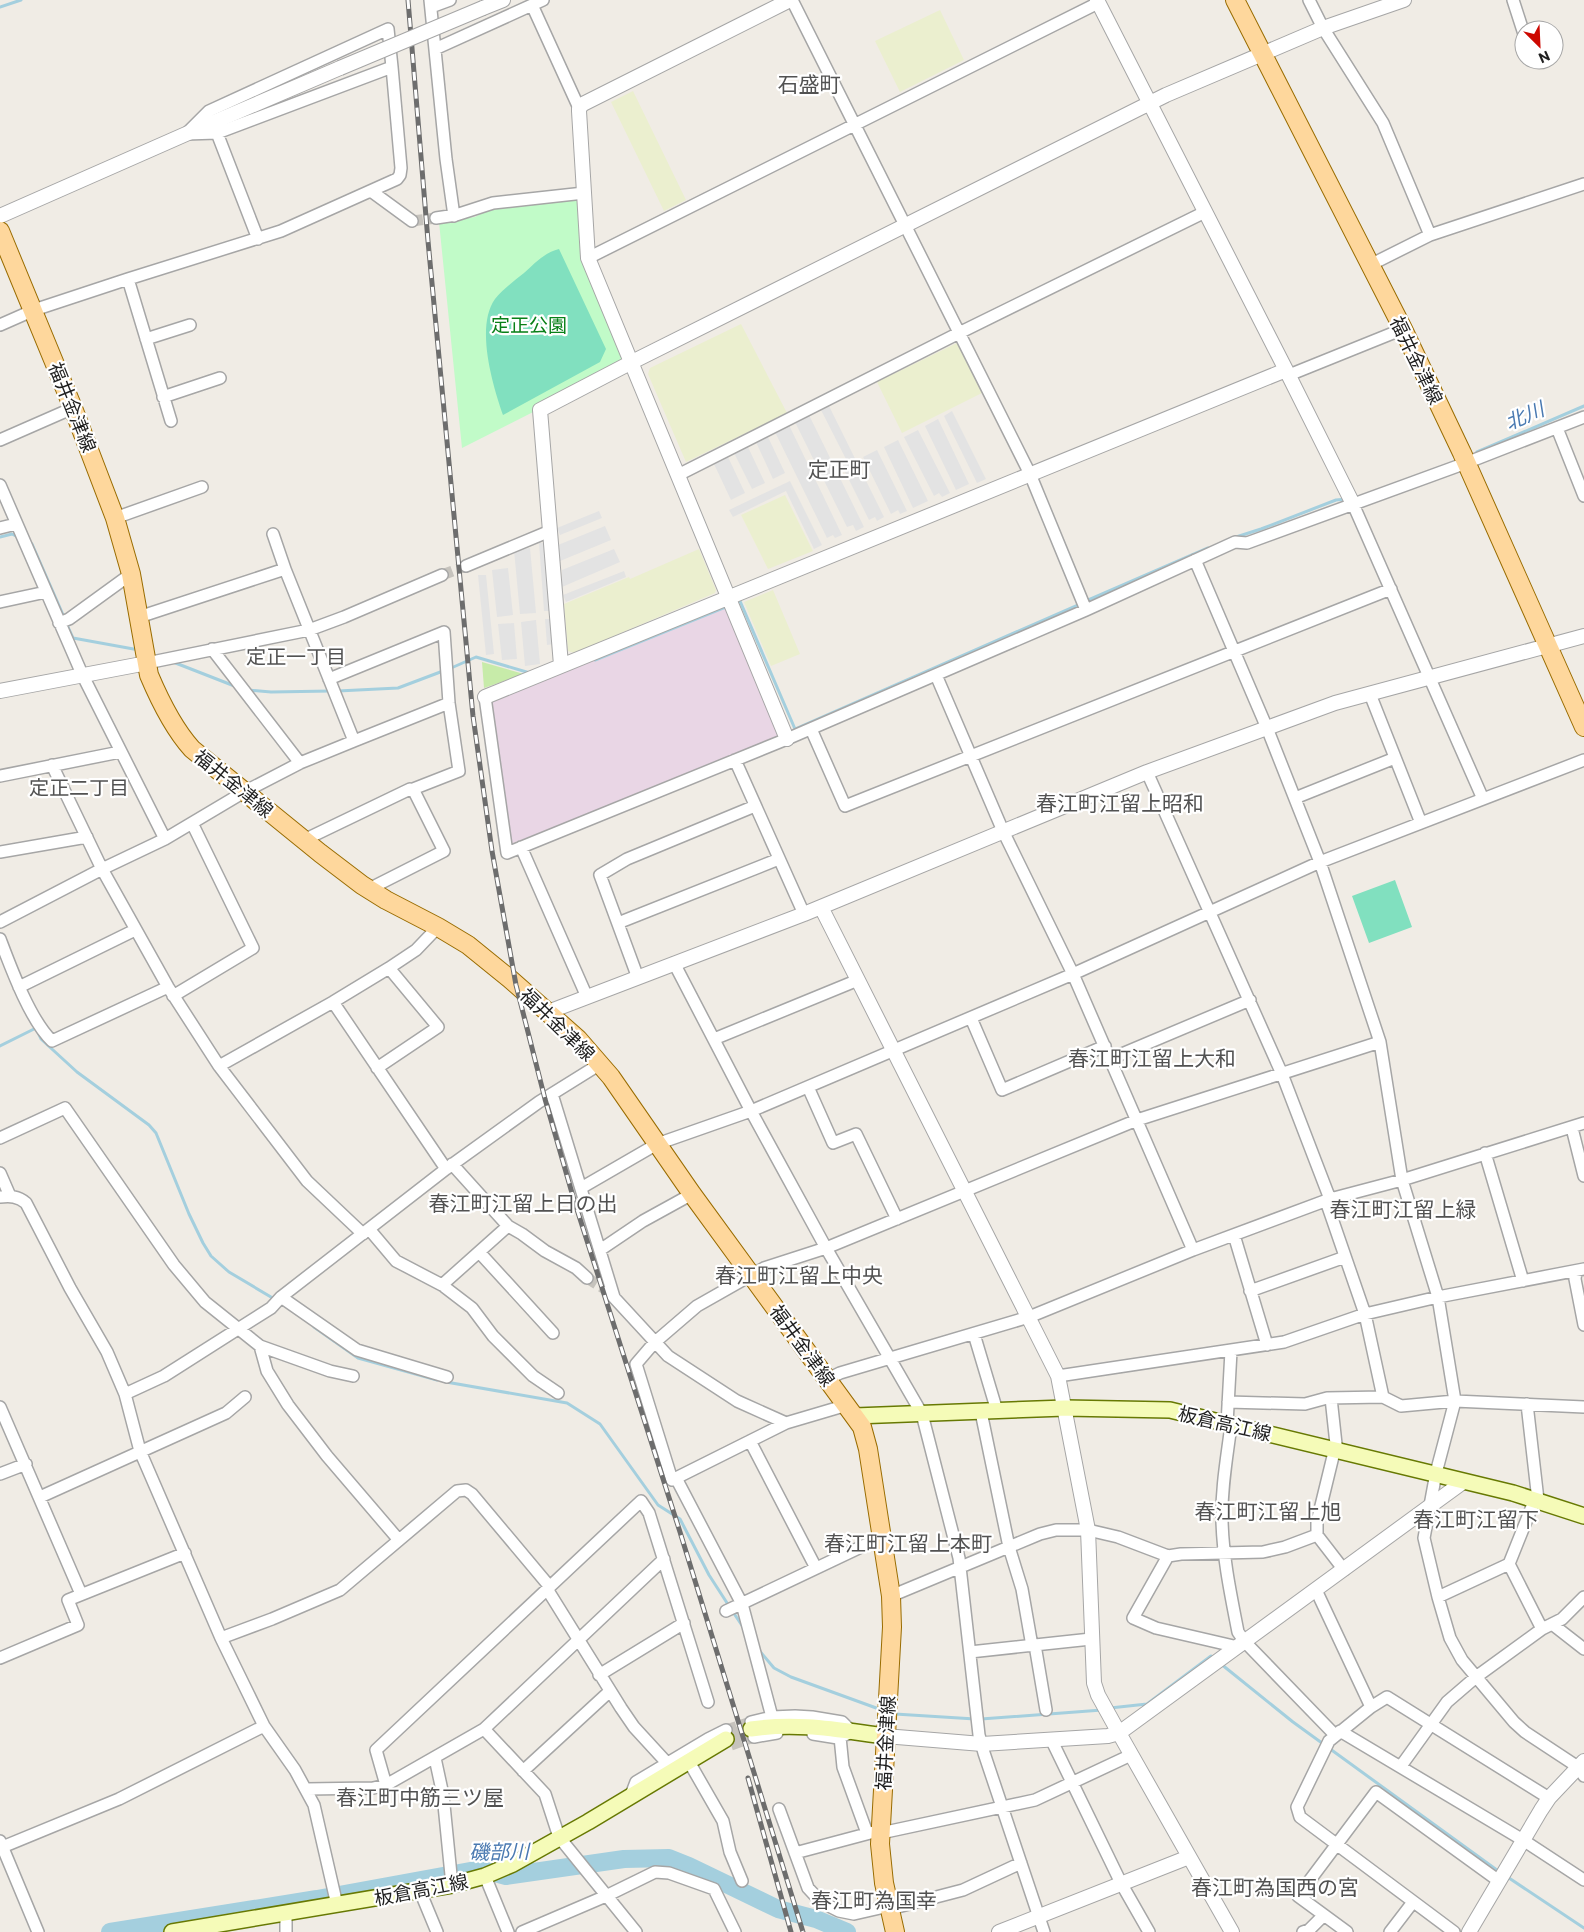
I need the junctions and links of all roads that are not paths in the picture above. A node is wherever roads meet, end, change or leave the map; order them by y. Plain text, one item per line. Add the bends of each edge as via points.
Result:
1 (450, 0) edge
2 (503, 0) edge
3 (543, 0) edge
4 (791, 0) edge
5 (1235, 0) edge
6 (1309, 0) edge
7 (1404, 0) edge
8 (1513, 0) edge
9 (1098, 1) edge
10 (431, 4) edge
11 (532, 5) junction
12 (1519, 20) edge
13 (1323, 28) junction
14 (435, 49) junction
15 (1262, 53) junction
16 (392, 67) junction
17 (1150, 103) junction
18 (579, 108) junction
19 (855, 125) junction
20 (217, 133) junction
21 (186, 134) junction
22 (1584, 184) edge
23 (371, 191) junction
24 (584, 193) junction
25 (1205, 212) junction
26 (0, 216) edge
27 (454, 216) junction
28 (436, 218) tunnel mouth
29 (412, 221) tunnel mouth
30 (905, 226) junction
31 (0, 231) edge
32 (1430, 235) junction
33 (258, 239) junction
34 (588, 258) junction
35 (1370, 265) junction
36 (128, 279) junction
37 (34, 310) junction
38 (0, 325) edge
39 (190, 325) dead end
40 (1403, 329) junction
41 (959, 333) junction
42 (146, 338) junction
43 (632, 362) junction
44 (1288, 372) junction
45 (220, 378) dead end
46 (163, 396) junction
47 (74, 408) junction
48 (1584, 417) edge
49 (171, 421) dead end
50 (1557, 428) junction
51 (0, 440) edge
52 (1466, 463) junction
53 (1030, 474) junction
54 (678, 475) junction
55 (0, 485) edge
56 (202, 488) dead end
57 (1584, 496) edge
58 (1353, 504) junction
59 (115, 518) junction
60 (16, 524) junction
61 (0, 528) edge
62 (550, 531) junction
63 (273, 534) dead end
64 (1195, 560) junction
65 (466, 566) tunnel mouth
66 (285, 569) junction
67 (131, 574) junction
68 (442, 575) tunnel mouth
69 (1391, 589) junction
70 (46, 592) junction
71 (729, 597) junction
72 (0, 602) edge
73 (1086, 610) junction
74 (140, 617) junction
75 (59, 623) junction
76 (309, 630) junction
77 (1584, 636) edge
78 (1548, 645) junction
79 (212, 649) junction
80 (1234, 651) junction
81 (146, 663) junction
82 (562, 665) junction
83 (82, 674) junction
84 (936, 675) junction
85 (1430, 678) junction
86 (329, 679) junction
87 (0, 691) edge
88 (1370, 694) junction
89 (485, 697) joint
90 (449, 703) junction
91 (1584, 727) edge
92 (1268, 728) junction
93 (810, 729) junction
94 (787, 739) junction
95 (354, 741) junction
96 (120, 752) junction
97 (971, 756) junction
98 (1395, 758) junction
99 (735, 760) junction
100 (1584, 760) edge
101 (300, 763) junction
102 (52, 765) junction
103 (1147, 772) junction
104 (0, 776) edge
105 (410, 789) dead end
106 (244, 792) junction
107 (1295, 798) junction
108 (1483, 799) junction
109 (756, 806) junction
110 (1421, 823) junction
111 (192, 824) junction
112 (1004, 832) junction
113 (86, 837) junction
114 (165, 839) junction
115 (304, 840) junction
116 (521, 847) junction
117 (0, 852) edge
118 (779, 859) junction
119 (1320, 862) junction
120 (102, 869) junction
121 (369, 889) junction
122 (821, 907) junction
123 (1211, 912) junction
124 (804, 914) junction
125 (0, 922) edge
126 (618, 923) junction
127 (438, 927) junction
128 (135, 930) junction
129 (0, 939) edge
130 (674, 963) junction
131 (389, 968) junction
132 (1073, 974) junction
133 (638, 978) junction
134 (858, 980) junction
135 (19, 987) junction
136 (171, 992) junction
137 (587, 997) junction
138 (1250, 1000) junction
139 (333, 1002) junction
140 (548, 1012) junction
141 (970, 1018) junction
142 (714, 1039) junction
143 (1380, 1042) junction
144 (1105, 1046) junction
145 (894, 1050) junction
146 (1110, 1059) junction
147 (600, 1064) junction
148 (219, 1066) junction
149 (377, 1068) junction
150 (1282, 1074) junction
151 (808, 1086) junction
152 (552, 1094) junction
153 (751, 1110) junction
154 (1137, 1120) junction
155 (1584, 1123) edge
156 (1572, 1128) junction
157 (0, 1138) edge
158 (657, 1144) junction
159 (1485, 1153) junction
160 (449, 1167) junction
161 (0, 1173) edge
162 (1584, 1176) edge
163 (1402, 1180) junction
164 (581, 1188) junction
165 (966, 1192) junction
166 (692, 1194) junction
167 (5, 1196) edge
168 (1328, 1200) junction
169 (898, 1219) junction
170 (508, 1226) junction
171 (366, 1232) junction
172 (1234, 1235) junction
173 (826, 1248) junction
174 (600, 1250) junction
175 (1193, 1250) junction
176 (478, 1252) junction
177 (1345, 1257) junction
178 (1580, 1270) edge
179 (752, 1274) junction
180 (588, 1278) tunnel mouth
181 (1523, 1281) junction
182 (442, 1285) junction
183 (1250, 1291) junction
184 (282, 1297) junction
185 (1438, 1297) junction
186 (1365, 1314) junction
187 (1029, 1317) junction
188 (1584, 1325) edge
189 (240, 1328) junction
190 (553, 1333) dead end
191 (974, 1334) junction
192 (654, 1342) junction
193 (1267, 1345) junction
194 (260, 1346) junction
195 (1231, 1351) junction
196 (891, 1358) junction
197 (353, 1376) dead end
198 (1058, 1376) junction
199 (447, 1378) dead end
200 (828, 1379) junction
201 (125, 1394) junction
202 (558, 1394) dead end
203 (245, 1397) dead end
204 (1331, 1398) junction
205 (1383, 1398) junction
206 (1455, 1401) junction
207 (1228, 1402) junction
208 (1527, 1404) junction
209 (0, 1406) edge
210 (1584, 1406) edge
211 (1065, 1408) junction
212 (851, 1411) junction
213 (996, 1411) junction
214 (981, 1412) junction
215 (922, 1414) junction
216 (786, 1423) junction
217 (1229, 1424) junction
218 (750, 1441) junction
219 (1334, 1450) junction
220 (140, 1451) junction
221 (26, 1464) junction
222 (1436, 1473) junction
223 (0, 1474) edge
224 (676, 1478) junction
225 (1463, 1482) junction
226 (40, 1497) junction
227 (1537, 1500) junction
228 (1430, 1506) junction
229 (1584, 1516) edge
230 (1088, 1530) junction
231 (1317, 1535) junction
232 (882, 1537) junction
233 (398, 1540) junction
234 (1010, 1547) junction
235 (185, 1553) junction
236 (1224, 1553) junction
237 (1168, 1556) junction
238 (664, 1559) junction
239 (1509, 1564) junction
240 (816, 1568) junction
241 (960, 1568) junction
242 (1344, 1570) junction
243 (548, 1588) junction
244 (1316, 1590) junction
245 (81, 1594) junction
246 (891, 1596) junction
247 (1438, 1597) junction
248 (1583, 1601) edge
249 (742, 1604) junction
250 (726, 1612) dead end
251 (684, 1623) junction
252 (1547, 1626) junction
253 (221, 1638) junction
254 (1091, 1639) junction
255 (578, 1640) junction
256 (1242, 1644) junction
257 (1034, 1646) junction
258 (1584, 1649) edge
259 (970, 1652) junction
260 (0, 1658) edge
261 (599, 1675) junction
262 (1476, 1677) junction
263 (610, 1691) junction
264 (708, 1702) dead end
265 (1371, 1707) junction
266 (1046, 1710) dead end
267 (772, 1717) junction
268 (1431, 1725) junction
269 (264, 1726) junction
270 (484, 1729) junction
271 (752, 1730) joint
272 (1119, 1733) junction
273 (1337, 1733) junction
274 (846, 1734) junction
275 (886, 1736) junction
276 (728, 1738) junction
277 (1051, 1739) junction
278 (982, 1744) junction
279 (1131, 1755) junction
280 (435, 1758) junction
281 (668, 1764) junction
282 (1401, 1766) junction
283 (692, 1767) junction
284 (1582, 1768) edge
285 (523, 1771) junction
286 (1071, 1784) junction
287 (386, 1785) junction
288 (307, 1790) junction
289 (632, 1795) junction
290 (1549, 1798) junction
291 (1002, 1808) junction
292 (779, 1809) dead end
293 (876, 1832) junction
294 (559, 1837) junction
295 (1523, 1840) junction
296 (1, 1845) edge
297 (1336, 1845) junction
298 (795, 1853) junction
299 (1189, 1857) junction
300 (1021, 1863) junction
301 (485, 1876) junction
302 (1583, 1877) edge
303 (742, 1881) dead end
304 (1498, 1881) junction
305 (1121, 1883) junction
306 (452, 1885) junction
307 (420, 1891) junction
308 (606, 1896) junction
309 (1413, 1902) junction
310 (337, 1905) junction
311 (889, 1907) junction
312 (286, 1913) junction
313 (1324, 1915) junction
314 (1039, 1916) junction
315 (230, 1927) edge
316 (38, 1932) edge
317 (172, 1932) edge
318 (286, 1932) edge
319 (437, 1932) edge
320 (508, 1932) edge
321 (522, 1932) edge
322 (636, 1932) edge
323 (734, 1932) edge
324 (895, 1932) edge
325 (999, 1932) edge
326 (1044, 1932) edge
327 (1149, 1932) edge
328 (1232, 1932) edge
329 (1303, 1932) edge
330 (1347, 1932) edge
331 (1390, 1932) edge
332 (1454, 1932) edge
333 (1469, 1932) edge

1 - 10 street
2 - 21 street, bridge
3 - 11 street
4 - 18 street
4 - 19 street
5 - 15 main road, 福井金津線
6 - 13 street
7 - 13 street
8 - 12 street
9 - 17 street
9 - 19 street
10 - 14 street
11 - 14 street
11 - 18 street
13 - 15 street
13 - 32 street via 1383,123
14 - 27 street
15 - 17 street
15 - 35 main road, 福井金津線
16 - 20 street
16 - 21 street via 388,29 209,111
16 - 23 street via 400,175
17 - 25 street
17 - 30 street
18 - 24 street
19 - 30 street
19 - 34 street
20 - 21 street
20 - 33 street
21 - 26 street
22 - 32 street
23 - 29 street
23 - 33 street
24 - 27 street via 493,203
24 - 34 street
25 - 41 street
25 - 44 street
27 - 28 street
30 - 41 street
30 - 43 street
31 - 37 main road, 福井金津線
32 - 35 street
33 - 36 street
34 - 43 street
35 - 40 main road, 福井金津線
36 - 37 street
36 - 42 street
37 - 38 street
37 - 47 main road, 福井金津線
39 - 42 street
40 - 44 street
40 - 52 main road, 福井金津線
41 - 53 street
41 - 54 street
42 - 46 street
43 - 54 street
43 - 62 street via 540,410
44 - 53 street
44 - 58 street
45 - 46 street
46 - 49 street
47 - 51 street
47 - 59 main road, 福井金津線
48 - 50 street
50 - 52 street
50 - 57 street
52 - 58 street
52 - 78 main road, 福井金津線
53 - 71 street
53 - 73 street
54 - 71 street
55 - 60 street
56 - 59 street
58 - 64 street via 1247,543 1235,542
58 - 69 street
59 - 67 main road, 福井金津線
60 - 61 street
60 - 70 street
62 - 65 street
62 - 82 street
63 - 66 street
64 - 73 street
64 - 80 street
66 - 74 street
66 - 76 street
67 - 74 main road, 福井金津線
67 - 75 street
68 - 76 street
69 - 80 street
69 - 85 street
70 - 72 street
70 - 75 street
71 - 82 street
71 - 94 street
73 - 84 street
74 - 81 main road, 福井金津線
75 - 83 street
76 - 79 street
76 - 86 street
77 - 78 street
78 - 85 street
78 - 91 main road, 福井金津線
79 - 81 street
79 - 101 street
80 - 92 street
80 - 97 street
81 - 83 street
81 - 106 main road, 福井金津線 via 155,691 178,732 192,749
82 - 89 street
83 - 87 street
83 - 96 street
84 - 93 street
84 - 97 street
85 - 88 street
85 - 108 street
86 - 90 street via 444,632
86 - 95 street
88 - 92 street via 1335,703
88 - 98 street
89 - 116 street via 507,853
90 - 95 street
90 - 121 street via 459,771 413,789 444,850
92 - 103 street
92 - 107 street
93 - 94 street
93 - 97 street via 846,806
94 - 99 street
95 - 101 street
96 - 102 street
96 - 114 street
97 - 112 street
98 - 107 street
98 - 110 street
99 - 109 street
99 - 116 street
100 - 108 street
101 - 106 street
102 - 104 street
102 - 113 street
103 - 112 street
103 - 123 street
105 - 115 street
106 - 111 street
106 - 115 main road, 福井金津線
107 - 119 street
108 - 110 street
109 - 118 street
109 - 126 street via 627,860 600,875
110 - 119 street
111 - 114 street
111 - 136 street via 253,948
112 - 122 street
112 - 132 street
113 - 117 street
113 - 120 street
114 - 120 street
115 - 121 main road, 福井金津線
116 - 137 street
118 - 124 street
118 - 126 street
119 - 123 street
119 - 143 street
120 - 125 street
120 - 128 street
121 - 127 main road, 福井金津線
122 - 124 street
122 - 134 street
123 - 132 street
123 - 138 street
124 - 130 street
126 - 133 street
127 - 131 street via 416,950
127 - 140 main road, 福井金津線 via 484,958
128 - 135 street
128 - 136 street
129 - 135 street
130 - 133 street
130 - 142 street
131 - 139 street
131 - 149 street via 438,1027
132 - 141 street
132 - 144 street
133 - 137 street
134 - 142 street
134 - 145 street
135 - 136 street via 44,1034 52,1041
136 - 148 street
137 - 140 street
138 - 146 street
138 - 150 street
139 - 148 street
139 - 149 street
140 - 147 main road, 福井金津線
141 - 144 street via 1002,1090
141 - 145 street
142 - 153 street
143 - 150 street
143 - 163 street
144 - 146 street
145 - 151 street
145 - 165 street
146 - 154 street
147 - 152 street
147 - 158 main road, 福井金津線
148 - 171 street via 307,1181
149 - 160 street
150 - 154 street
150 - 168 street
151 - 153 street
151 - 169 street via 833,1143 856,1134
152 - 160 street
152 - 164 street
153 - 158 street
153 - 173 street
154 - 165 street
154 - 175 street
155 - 156 street
156 - 159 street
156 - 162 street
157 - 189 street via 65,1108 174,1265 205,1302
158 - 164 street
158 - 166 main road, 福井金津線
159 - 163 street
159 - 181 street
160 - 170 street
160 - 171 street
161 - 167 street
163 - 168 street
163 - 185 street
164 - 174 street
165 - 169 street
165 - 187 street
166 - 174 street
166 - 179 main road, 福井金津線
167 - 201 street via 20,1198 26,1203 107,1352
168 - 172 street
168 - 177 street
169 - 173 street
170 - 176 street
170 - 180 street
171 - 182 street via 396,1261
171 - 184 street
172 - 175 street
172 - 183 street
173 - 179 street
173 - 196 street
174 - 192 street via 612,1295
175 - 187 street
176 - 182 street
176 - 190 street
177 - 183 street
177 - 186 street
178 - 181 street
178 - 188 street via 1575,1279
179 - 192 street via 696,1306
179 - 200 main road, 福井金津線
181 - 185 street
182 - 202 street via 472,1308 493,1336 533,1376
183 - 193 street
184 - 189 street
184 - 199 street via 356,1350
185 - 186 street
185 - 206 street
186 - 193 street
186 - 205 street
187 - 191 street
187 - 198 street
189 - 194 street
189 - 201 street via 164,1376
191 - 196 street
191 - 213 street
192 - 216 street via 668,1356 737,1401
192 - 224 street via 636,1364 672,1480
193 - 195 street
194 - 197 street
194 - 233 street via 267,1371 288,1405
195 - 198 street
195 - 207 street
196 - 200 street
196 - 215 street
198 - 211 street
200 - 212 main road, 福井金津線
201 - 220 street
203 - 220 street via 226,1413
204 - 205 street
204 - 207 street via 1305,1404
204 - 219 street
205 - 206 street via 1401,1406
206 - 208 street
206 - 222 street
207 - 217 street
208 - 210 street
208 - 227 street
209 - 221 street
211 - 213 main road, 板倉高江線
211 - 217 main road, 板倉高江線 via 1170,1410
211 - 230 street
212 - 215 main road, 板倉高江線
212 - 216 street
212 - 232 main road, 福井金津線 via 865,1434
213 - 214 main road, 板倉高江線
214 - 215 main road, 板倉高江線
214 - 234 street
215 - 241 street
216 - 218 street
217 - 219 main road, 板倉高江線
217 - 236 street via 1222,1492
218 - 224 street
218 - 240 street
219 - 222 main road, 板倉高江線
219 - 231 street via 1317,1522
220 - 226 street
220 - 235 street
221 - 223 street
221 - 226 street
222 - 225 main road, 板倉高江線
222 - 228 street
224 - 249 street
225 - 227 main road, 板倉高江線
225 - 228 street
226 - 245 street
227 - 229 main road, 板倉高江線
227 - 239 street
228 - 242 street
228 - 247 street via 1424,1538
230 - 234 street via 1056,1530
230 - 237 street via 1118,1537
230 - 254 street
231 - 236 street via 1263,1552
231 - 242 street
232 - 240 street
232 - 246 main road, 福井金津線
233 - 243 street via 457,1490 466,1490
233 - 253 street via 340,1590
234 - 241 street
234 - 257 street
235 - 245 street
235 - 253 street
236 - 237 street
236 - 256 street
237 - 256 street via 1133,1618 1156,1628
238 - 243 street via 650,1513 641,1501
238 - 251 street
238 - 255 street
239 - 247 street
239 - 252 street
240 - 249 street
241 - 246 street
241 - 259 street
242 - 244 street
243 - 255 street
243 - 287 street via 376,1750
244 - 256 street
244 - 265 street
245 - 260 street via 68,1600 78,1625
246 - 275 main road, 福井金津線
247 - 262 street via 1456,1652
248 - 252 street via 1562,1619
249 - 250 street
249 - 267 street
251 - 261 street
251 - 264 street
252 - 258 street
252 - 262 street
253 - 269 street
254 - 257 street
254 - 272 street via 1094,1683
255 - 261 street
255 - 270 street
256 - 272 street
256 - 273 street
257 - 259 street
257 - 266 street
259 - 278 street
261 - 263 street
262 - 268 street via 1447,1702
262 - 284 street via 1514,1722
263 - 281 street via 634,1727
263 - 285 street
265 - 268 street via 1387,1697
265 - 273 street
267 - 271 street
267 - 274 street via 795,1716 842,1722
268 - 282 street
268 - 290 street
269 - 288 street
269 - 296 street via 119,1799
270 - 280 street
270 - 285 street
271 - 274 main road via 795,1725
272 - 277 street
272 - 279 street
273 - 282 street
273 - 297 street via 1329,1741 1297,1807 1300,1817
274 - 275 main road
274 - 293 street via 843,1767
275 - 278 street
275 - 293 main road, 福井金津線
276 - 281 street via 708,1739
276 - 283 street
276 - 289 main road, 板倉高江線
277 - 278 street
277 - 286 street
278 - 291 street
279 - 286 street
279 - 299 street
280 - 287 street
280 - 306 street via 443,1795
281 - 289 street via 636,1782
282 - 295 street
283 - 289 street via 641,1797
283 - 303 street via 723,1820 730,1852
284 - 290 street
285 - 294 street via 545,1794
286 - 291 street via 1035,1800
286 - 305 street
287 - 288 street
288 - 310 street via 319,1823
289 - 294 main road, 板倉高江線
290 - 295 street
291 - 293 street
291 - 300 street
292 - 298 street
293 - 298 street
293 - 311 main road, 福井金津線
294 - 301 main road, 板倉高江線
294 - 308 street
295 - 302 street
295 - 304 street
296 - 316 street
297 - 304 street via 1376,1792
297 - 309 street
297 - 313 street via 1298,1896
298 - 311 street via 808,1888 821,1902 854,1914
299 - 305 street
299 - 328 street
300 - 311 street via 963,1890
300 - 314 street
301 - 306 main road, 板倉高江線
301 - 320 street
304 - 333 street
305 - 314 street
305 - 327 street
306 - 307 main road, 板倉高江線
307 - 310 main road, 板倉高江線
307 - 319 street
308 - 321 street
308 - 322 street
308 - 323 street via 655,1872 669,1873 714,1890
309 - 331 street
309 - 332 street
310 - 312 main road, 板倉高江線
311 - 324 main road, 福井金津線
312 - 315 main road, 板倉高江線
312 - 318 street
313 - 329 street
313 - 330 street
314 - 325 street
314 - 326 street
315 - 317 main road, 板倉高江線

